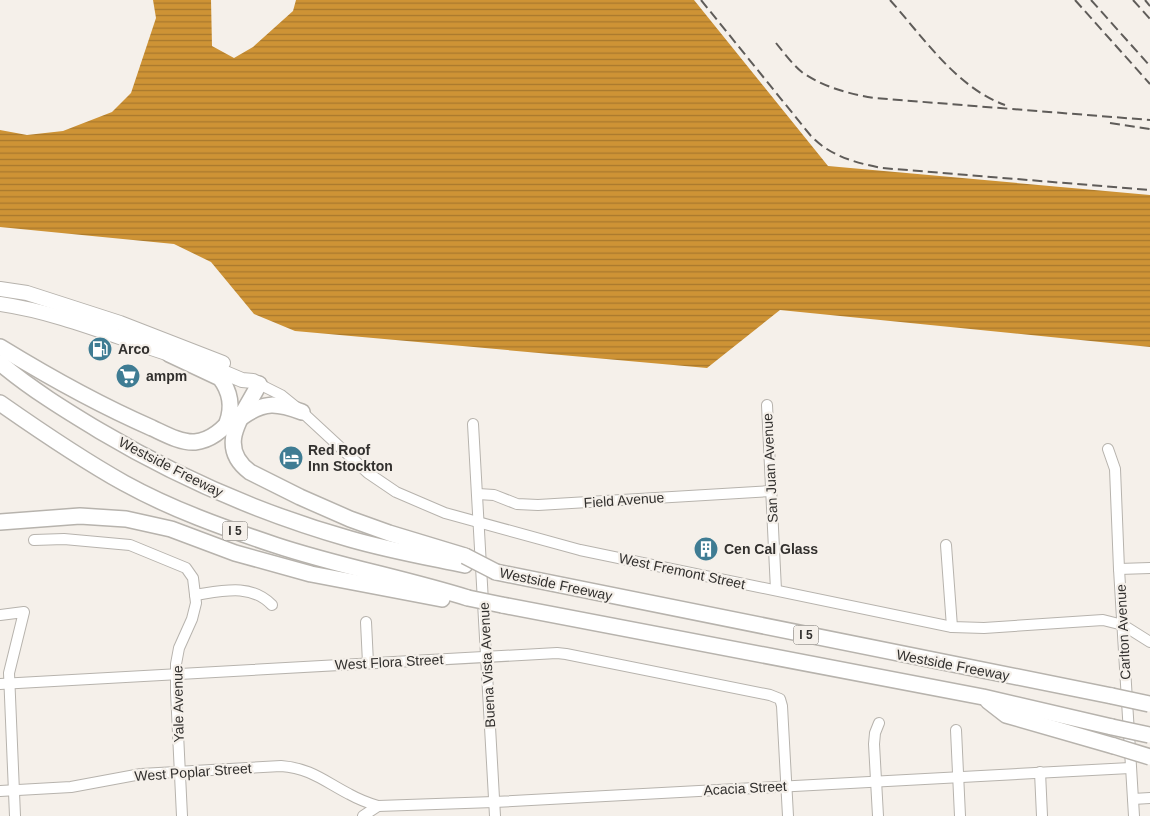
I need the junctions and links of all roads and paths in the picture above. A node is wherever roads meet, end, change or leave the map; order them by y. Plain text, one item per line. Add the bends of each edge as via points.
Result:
1 (0, 289) edge
2 (0, 304) edge
3 (160, 338) junction
4 (142, 344) junction
5 (0, 347) edge
6 (169, 354) junction
7 (0, 363) edge
8 (256, 382) junction
9 (0, 403) edge
10 (767, 405) dead end
11 (302, 412) junction
12 (242, 417) junction
13 (473, 424) dead end
14 (224, 429) junction
15 (1108, 449) dead end
16 (771, 491) junction
17 (478, 494) junction
18 (0, 522) edge
19 (480, 523) junction
20 (34, 540) dead end
21 (946, 544) dead end
22 (465, 561) junction
23 (1150, 568) edge
24 (1119, 570) junction
25 (776, 590) junction
26 (195, 595) junction
27 (468, 598) junction
28 (272, 605) dead end
29 (0, 615) edge
30 (366, 622) dead end
31 (1123, 625) junction
32 (952, 627) junction
33 (1150, 642) edge
34 (487, 657) junction
35 (368, 663) junction
36 (176, 674) junction
37 (4, 684) edge
38 (982, 698) junction
39 (1149, 704) edge
40 (879, 723) dead end
41 (956, 730) dead end
42 (1149, 735) edge
43 (1150, 757) edge
44 (1130, 768) junction
45 (180, 772) junction
46 (1040, 772) junction
47 (958, 777) junction
48 (876, 781) junction
49 (786, 786) junction
50 (14, 790) junction
51 (0, 791) edge
52 (1150, 798) edge
53 (1133, 799) junction
54 (494, 802) junction
55 (378, 806) junction
56 (15, 816) edge
57 (182, 816) edge
58 (363, 816) edge
59 (495, 816) edge
60 (788, 816) edge
61 (878, 816) edge
62 (960, 816) edge
63 (1042, 816) edge
64 (1134, 816) edge

1 - 3 main road, West Fremont Street via 27,293
2 - 4 main road, West Fremont Street via 94,327
3 - 4 main road
3 - 8 main road, West Fremont Street via 245,372
4 - 6 main road, West Fremont Street
5 - 14 highway via 122,415 178,439 202,441
6 - 8 main road, West Fremont Street
6 - 14 highway via 220,378 230,399
7 - 22 highway, Westside Freeway / I 5 via 30,387 134,451 251,506 352,540
8 - 11 street, West Fremont Street via 281,395
8 - 12 highway
8 - 14 highway
9 - 27 highway, Westside Freeway / I 5 via 125,484 190,513 274,545
10 - 16 street, San Juan Avenue
11 - 12 highway via 282,405 267,405
11 - 19 street, West Fremont Street via 368,473 396,492 445,514
12 - 22 highway via 232,436 232,446 239,462 250,472 320,507
13 - 17 street, Buena Vista Avenue
15 - 24 street, Carlton Avenue via 1115,469
16 - 17 street, Field Avenue via 538,505 517,504 494,495
16 - 25 street, San Juan Avenue
17 - 19 street, Buena Vista Avenue
18 - 27 highway via 80,516 126,519 171,529 235,553 311,574 439,599
19 - 25 street, West Fremont Street via 580,550
19 - 34 street, Buena Vista Avenue
20 - 26 street via 64,539 137,547 186,568 193,578
21 - 32 street
22 - 39 highway, Westside Freeway / I 5, bridge via 498,573
23 - 24 street
24 - 31 street, Carlton Avenue
25 - 32 street, West Fremont Street
26 - 28 street via 241,589 261,596
26 - 36 street, Yale Avenue via 192,619 179,648
27 - 38 highway, Westside Freeway / I 5, bridge
29 - 37 street via 24,612
30 - 35 street
31 - 32 street, West Fremont Street via 1103,620
31 - 33 street, West Fremont Street
31 - 44 street, Carlton Avenue
34 - 35 street, West Flora Street
34 - 49 street, West Flora Street via 566,654 774,696 782,706
34 - 54 street, Buena Vista Avenue
35 - 36 street, West Flora Street
36 - 37 street, West Flora Street
36 - 45 street, Yale Avenue
37 - 50 street
38 - 42 highway, Westside Freeway / I 5, bridge
38 - 43 highway, bridge via 1006,715
40 - 48 street via 874,733
41 - 47 street
44 - 46 street, Acacia Street
44 - 53 street, Carlton Avenue
45 - 50 street, West Poplar Street via 141,774 71,787
45 - 55 street, West Poplar Street via 292,767 310,772
45 - 57 street, Yale Avenue
46 - 47 street, Acacia Street
46 - 63 street
47 - 48 street, Acacia Street
47 - 62 street
48 - 49 street, Acacia Street
48 - 61 street
49 - 54 street, Acacia Street
49 - 60 street
50 - 51 street, West Poplar Street
50 - 56 street
52 - 53 street
53 - 64 street, Carlton Avenue
54 - 55 street, Acacia Street
54 - 59 street, Buena Vista Avenue
55 - 58 street

